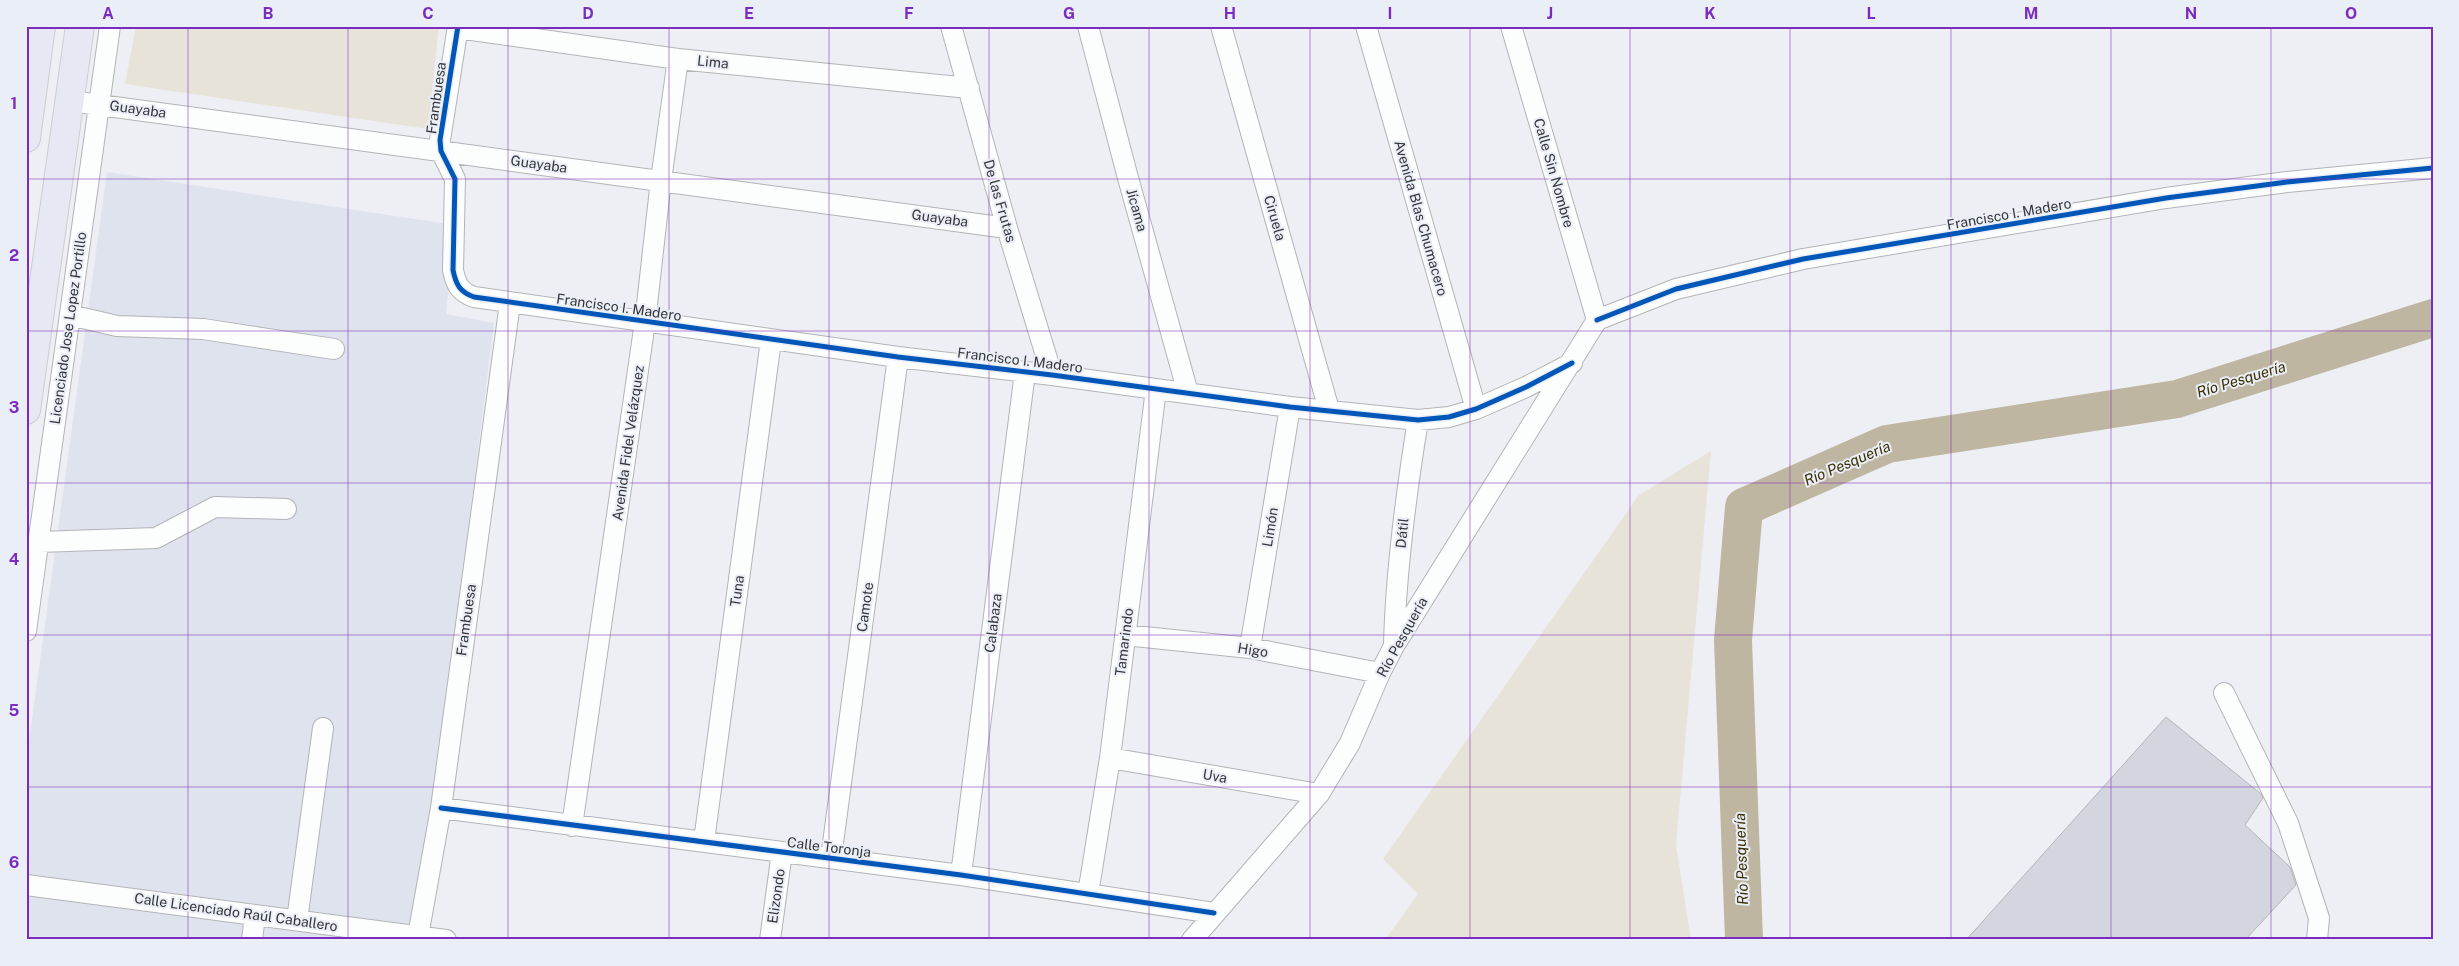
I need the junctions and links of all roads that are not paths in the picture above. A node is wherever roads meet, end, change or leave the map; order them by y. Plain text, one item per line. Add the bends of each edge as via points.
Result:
1 (41, 26) edge
2 (80, 26) edge
3 (110, 26) edge
4 (951, 26) edge
5 (1088, 26) edge
6 (1221, 26) edge
7 (1366, 26) edge
8 (1511, 26) edge
9 (457, 27) edge
10 (678, 59) junction
11 (969, 88) junction
12 (70, 101) junction
13 (99, 104) junction
14 (26, 138) edge
15 (441, 150) junction
16 (2433, 168) edge
17 (661, 180) junction
18 (1008, 228) junction
19 (459, 288) joint
20 (510, 303) junction
21 (70, 315) junction
22 (1597, 320) junction
23 (645, 322) junction
24 (771, 340) junction
25 (334, 349) dead end
26 (898, 357) junction
27 (1572, 363) junction
28 (1025, 372) junction
29 (1052, 374) junction
30 (1156, 389) junction
31 (1188, 393) junction
32 (1290, 407) junction
33 (1476, 409) junction
34 (26, 410) edge
35 (1329, 410) junction
36 (1418, 420) junction
37 (286, 509) dead end
38 (38, 542) junction
39 (26, 630) edge
40 (1125, 635) junction
41 (1394, 646) junction
42 (1250, 648) junction
43 (1380, 673) junction
44 (2224, 693) dead end
45 (323, 728) dead end
46 (1110, 758) junction
47 (1319, 794) junction
48 (441, 808) junction
49 (572, 826) junction
50 (704, 841) junction
51 (782, 852) junction
52 (832, 858) junction
53 (961, 875) junction
54 (26, 885) edge
55 (1088, 894) junction
56 (1214, 914) junction
57 (255, 915) junction
58 (297, 920) junction
59 (366, 935) edge
60 (418, 936) junction
61 (252, 940) edge
62 (446, 940) edge
63 (770, 940) edge
64 (1192, 940) edge
65 (2316, 940) edge

1 - 14 highway
2 - 12 highway
3 - 13 street, Licenciado Jose Lopez Portillo
4 - 11 street, De las Frutas
5 - 31 street, Jícama
6 - 35 street, Ciruela
7 - 33 street, Avenida Blas Chumacero
8 - 22 street, Calle Sin Nombre
9 - 10 street, Lima
9 - 15 street, Frambuesa
10 - 11 street, Lima
10 - 17 street, Avenida Fidel Velázquez
11 - 18 street, De las Frutas
12 - 13 street, Guayaba
12 - 34 highway
13 - 15 street, Guayaba
13 - 21 street, Licenciado Jose Lopez Portillo
15 - 17 street, Guayaba
15 - 19 street, Frambuesa via 455,179 453,270
16 - 22 street, Francisco I. Madero via 2166,198 1803,259 1676,289
17 - 18 street, Guayaba
17 - 23 street, Avenida Fidel Velázquez
18 - 29 street, De las Frutas
19 - 20 street, Francisco I. Madero via 474,297
20 - 23 street, Francisco I. Madero
20 - 48 street, Frambuesa
21 - 25 street via 117,326 204,328
21 - 38 street, Licenciado Jose Lopez Portillo
22 - 27 street, Río Pesquería
23 - 24 street, Francisco I. Madero
23 - 49 street, Avenida Fidel Velázquez
24 - 26 street, Francisco I. Madero
24 - 50 street, Tuna
26 - 28 street, Francisco I. Madero
26 - 52 street, Camote
27 - 33 street, Francisco I. Madero
27 - 41 street, Río Pesquería
28 - 29 street, Francisco I. Madero
28 - 53 street, Calabaza
29 - 30 street, Francisco I. Madero
30 - 31 street, Francisco I. Madero
30 - 40 street, Tamarindo
31 - 32 street, Francisco I. Madero
32 - 35 street, Francisco I. Madero
32 - 42 street, Limón
33 - 36 street, Francisco I. Madero via 1449,417
35 - 36 street, Francisco I. Madero
36 - 41 street, Dátil via 1406,491 1395,600
37 - 38 street via 215,507 156,538
38 - 39 street, Licenciado Jose Lopez Portillo
40 - 42 street, Higo
40 - 46 street, Tamarindo
41 - 43 street, Río Pesquería
42 - 43 street, Higo
43 - 47 street, Río Pesquería via 1350,743
44 - 65 street via 2288,823 2319,918
45 - 58 street
46 - 47 street, Uva
46 - 55 street, Tamarindo
47 - 56 street, Río Pesquería
48 - 49 street, Calle Toronja
48 - 60 street, Frambuesa
49 - 50 street, Calle Toronja
50 - 51 street, Calle Toronja
51 - 52 street, Calle Toronja
51 - 63 street, Elizondo
52 - 53 street, Calle Toronja
53 - 55 street, Calle Toronja
54 - 57 street, Calle Licenciado Raúl Caballero
55 - 56 street, Calle Toronja
56 - 64 street, Río Pesquería
57 - 58 street, Calle Licenciado Raúl Caballero
57 - 61 street
58 - 59 street, Calle Licenciado Raúl Caballero
59 - 60 street, Calle Licenciado Raúl Caballero
60 - 62 street, Calle Licenciado Raúl Caballero

